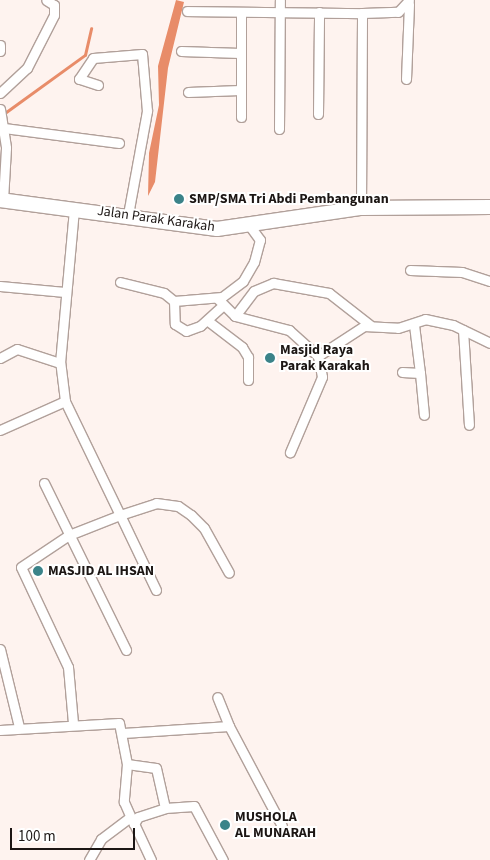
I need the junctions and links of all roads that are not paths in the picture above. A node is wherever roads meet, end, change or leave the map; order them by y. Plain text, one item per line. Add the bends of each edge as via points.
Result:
1 (46, 0) edge
2 (280, 0) edge
3 (409, 2) edge
4 (187, 11) dead end
5 (280, 11) junction
6 (241, 12) junction
7 (319, 12) junction
8 (362, 13) junction
9 (0, 45) edge
10 (0, 51) edge
11 (181, 51) dead end
12 (240, 53) junction
13 (406, 79) dead end
14 (98, 86) dead end
15 (240, 90) junction
16 (188, 92) dead end
17 (0, 93) edge
18 (318, 114) dead end
19 (2, 117) edge
20 (241, 117) dead end
21 (279, 129) dead end
22 (119, 143) dead end
23 (2, 200) edge
24 (361, 208) junction
25 (490, 208) edge
26 (74, 209) junction
27 (128, 215) junction
28 (250, 226) junction
29 (410, 270) dead end
30 (490, 281) edge
31 (120, 282) dead end
32 (0, 286) edge
33 (65, 292) junction
34 (174, 301) junction
35 (219, 302) junction
36 (235, 316) junction
37 (208, 321) junction
38 (370, 325) junction
39 (414, 325) junction
40 (463, 330) junction
41 (490, 343) edge
42 (318, 356) junction
43 (0, 358) edge
44 (60, 363) junction
45 (402, 372) dead end
46 (420, 373) junction
47 (248, 380) dead end
48 (65, 402) junction
49 (424, 415) dead end
50 (469, 425) dead end
51 (0, 430) edge
52 (290, 452) dead end
53 (44, 483) dead end
54 (120, 515) junction
55 (69, 535) junction
56 (229, 573) dead end
57 (156, 590) dead end
58 (0, 649) edge
59 (126, 650) dead end
60 (217, 697) dead end
61 (73, 723) junction
62 (229, 726) junction
63 (19, 727) junction
64 (0, 730) edge
65 (123, 733) junction
66 (127, 764) junction
67 (165, 808) junction
68 (132, 821) junction
69 (282, 826) dead end
70 (89, 860) edge
71 (151, 860) edge
72 (223, 860) edge

1 - 17 street via 54,5 54,16 27,68
2 - 5 street
3 - 8 street via 398,12
3 - 13 street
4 - 6 street
5 - 6 street
5 - 7 street
5 - 21 street
6 - 12 street
7 - 8 street
7 - 18 street
8 - 24 street
9 - 10 street
11 - 12 street
12 - 15 street
14 - 27 street via 80,78 93,58 141,52 149,90
15 - 16 street
15 - 20 street
19 - 22 street
19 - 23 street
23 - 26 street, Jalan Parak Karakah
24 - 25 street, Jalan Parak Karakah
24 - 28 street, Jalan Parak Karakah via 298,214
26 - 27 street, Jalan Parak Karakah
26 - 33 street
27 - 28 street, Jalan Parak Karakah via 217,229
28 - 35 street via 260,240 254,262 243,281
29 - 30 street via 462,272
31 - 34 street via 164,293
32 - 33 street
33 - 44 street
34 - 35 street
34 - 37 street via 178,327 192,331
35 - 36 street
35 - 37 street
36 - 38 street via 254,291 273,283 329,293
36 - 42 street via 289,330
37 - 47 street via 242,347 248,357
38 - 39 street
38 - 42 street
39 - 40 street via 425,319 437,320
39 - 46 street
40 - 41 street
40 - 50 street
42 - 52 street via 322,377
43 - 44 street via 17,349
44 - 48 street
45 - 46 street
46 - 49 street
48 - 51 street
48 - 54 street
53 - 55 street
54 - 55 street
54 - 56 street via 156,503 178,506 204,528
54 - 57 street
55 - 59 street
55 - 61 street via 21,567 68,667
58 - 63 street
60 - 62 street
61 - 63 street
61 - 65 street via 117,722
62 - 65 street
62 - 69 street
63 - 64 street
65 - 66 street
66 - 67 street via 156,768
66 - 68 street via 124,802
67 - 68 street
67 - 72 street via 194,806
68 - 70 street via 101,839
68 - 71 street

